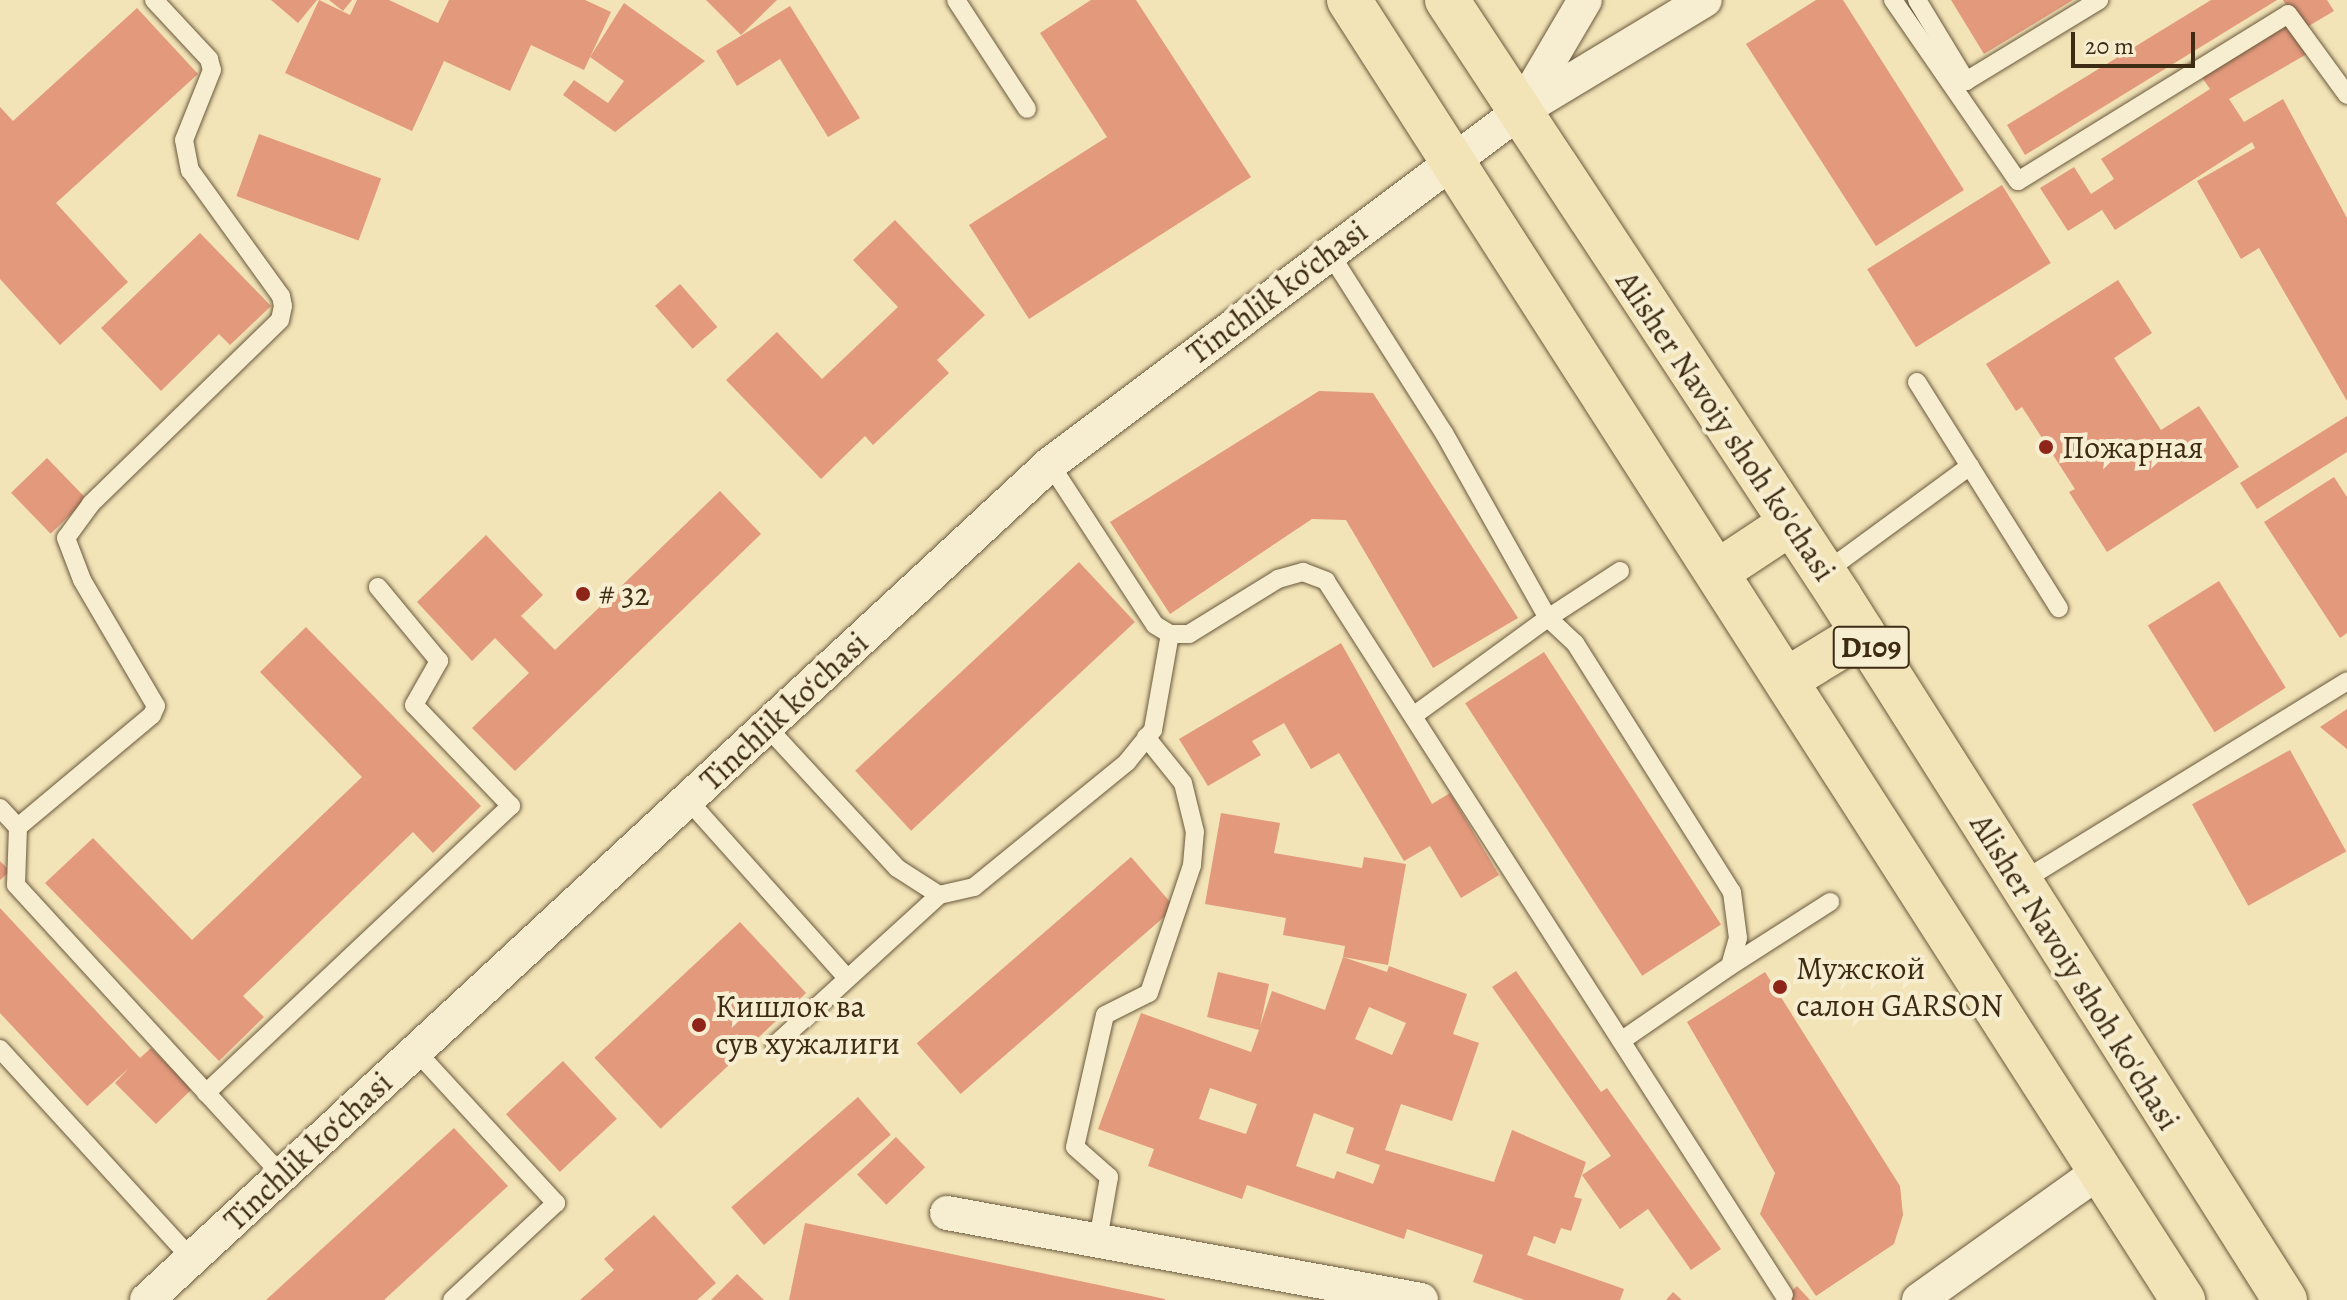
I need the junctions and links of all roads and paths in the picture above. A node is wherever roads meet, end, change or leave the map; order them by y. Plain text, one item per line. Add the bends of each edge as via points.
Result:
1 (154, 0) edge
2 (956, 0) edge
3 (1349, 0) edge
4 (1447, 0) edge
5 (1585, 0) edge
6 (1705, 0) edge
7 (1893, 0) edge
8 (1917, 0) edge
9 (2099, 0) edge
10 (2347, 95) edge
11 (1027, 109) dead end
12 (1519, 112) junction
13 (1452, 160) junction
14 (1329, 252) junction
15 (1917, 382) dead end
16 (1050, 464) junction
17 (1970, 466) junction
18 (1791, 523) junction
19 (1620, 571) dead end
20 (1717, 572) junction
21 (1824, 573) junction
22 (378, 587) dead end
23 (2059, 608) dead end
24 (1548, 618) junction
25 (1863, 633) junction
26 (1170, 634) junction
27 (1786, 680) junction
28 (2347, 681) edge
29 (1413, 716) junction
30 (767, 727) junction
31 (1146, 737) junction
32 (688, 800) junction
33 (0, 808) edge
34 (18, 827) junction
35 (2017, 883) junction
36 (939, 895) junction
37 (1830, 902) dead end
38 (1730, 966) junction
39 (847, 978) junction
40 (1621, 1041) junction
41 (775, 1045) dead end
42 (0, 1049) edge
43 (416, 1051) junction
44 (206, 1093) junction
45 (2100, 1171) junction
46 (282, 1175) junction
47 (947, 1213) dead end
48 (1098, 1240) junction
49 (192, 1259) junction
50 (1784, 1295) dead end
51 (147, 1300) edge
52 (452, 1300) edge
53 (1421, 1300) edge
54 (1919, 1300) edge
55 (2183, 1300) edge
56 (2285, 1300) edge

1 - 34 lane via 209,59 212,70 184,140 190,170 283,306 280,320 91,504 66,538 82,580 156,706 152,715
2 - 11 lane
3 - 13 main road, D109
4 - 12 main road, Alisher Navoiy shoh ko'chasi / D109
5 - 12 street
6 - 12 street, Tinchlik kо‘chasi
7 - 10 lane via 2018,181 2288,14
8 - 9 lane via 1966,81
12 - 13 street, Tinchlik kо‘chasi
12 - 18 main road, Alisher Navoiy shoh ko'chasi / D109
13 - 14 street, Tinchlik kо‘chasi
13 - 20 main road, D109
14 - 16 street, Tinchlik kо‘chasi
14 - 24 lane via 1444,433
15 - 17 lane
16 - 26 lane via 1155,625
16 - 30 street, Tinchlik kо‘chasi
17 - 21 lane
17 - 23 lane
18 - 20 main road
18 - 21 main road, Alisher Navoiy shoh ko'chasi / D109
19 - 24 lane
20 - 27 main road, D109
21 - 25 main road, Alisher Navoiy shoh ko'chasi / D109
22 - 44 lane via 439,661 414,705 511,806
24 - 29 lane
24 - 38 lane via 1575,643 1732,892 1738,938
25 - 27 main road
25 - 35 main road, Alisher Navoiy shoh ko'chasi / D109
26 - 29 lane via 1189,634 1278,579 1303,572 1326,581
26 - 31 lane via 1153,730
27 - 45 main road, D109
28 - 35 lane
29 - 40 lane
30 - 32 street, Tinchlik kо‘chasi
30 - 36 lane via 897,868
31 - 36 lane via 1127,762 974,887
31 - 48 lane via 1183,783 1195,832 1192,865 1149,993 1105,1015 1075,1147 1109,1177
32 - 39 lane
32 - 43 street, Tinchlik kо‘chasi
33 - 34 lane
34 - 44 lane via 16,885
35 - 56 main road, Alisher Navoiy shoh ko'chasi / D109
36 - 39 lane
37 - 38 lane
38 - 40 lane
39 - 41 lane
40 - 50 lane
42 - 49 lane
43 - 46 street, Tinchlik kо‘chasi
43 - 52 lane via 556,1203
44 - 46 lane
45 - 54 street
45 - 55 main road, D109
46 - 49 street, Tinchlik kо‘chasi
47 - 48 street
48 - 53 street
49 - 51 street, Tinchlik kо‘chasi

